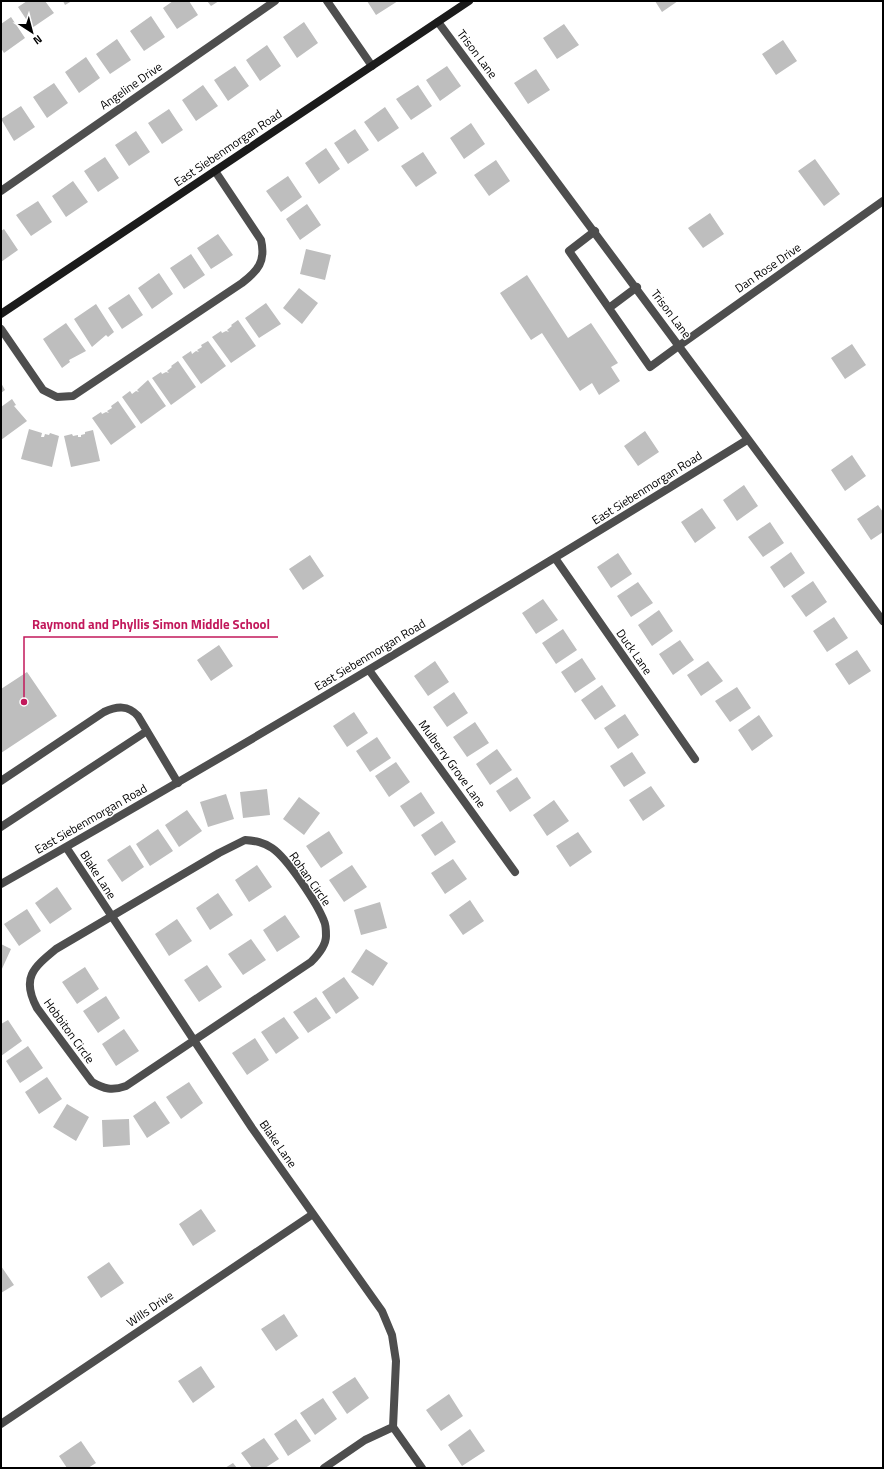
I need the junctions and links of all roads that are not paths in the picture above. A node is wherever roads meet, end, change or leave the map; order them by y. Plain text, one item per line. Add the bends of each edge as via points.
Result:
1 (275, 1) edge
2 (327, 1) edge
3 (465, 2) edge
4 (438, 22) junction
5 (372, 66) junction
6 (215, 171) junction
7 (1, 190) edge
8 (883, 201) edge
9 (869, 210) junction
10 (883, 210) edge
11 (595, 231) junction
12 (637, 287) junction
13 (609, 308) junction
14 (1, 314) edge
15 (1, 329) edge
16 (680, 345) junction
17 (747, 440) junction
18 (555, 558) junction
19 (883, 621) edge
20 (369, 670) junction
21 (147, 731) junction
22 (694, 759) dead end
23 (1, 781) edge
24 (178, 783) junction
25 (1, 827) edge
26 (66, 847) junction
27 (515, 872) dead end
28 (1, 884) edge
29 (111, 917) junction
30 (194, 1041) junction
31 (313, 1214) junction
32 (1, 1424) edge
33 (392, 1427) junction
34 (324, 1468) edge
35 (422, 1468) edge

1 - 7 street, Angeline Drive
2 - 5 street
3 - 4 street, East Siebenmorgan Road
4 - 5 street, East Siebenmorgan Road
4 - 11 street, Trison Lane
5 - 6 street, East Siebenmorgan Road
6 - 14 street, East Siebenmorgan Road
6 - 15 street via 261,240 263,248 261,263 242,283 73,396 57,397 43,390
8 - 9 street, Dan Rose Drive
9 - 10 street
9 - 16 street, Dan Rose Drive
11 - 12 street, Trison Lane
11 - 13 street via 569,251
12 - 13 street
12 - 16 street, Trison Lane
13 - 16 street, Dan Rose Drive via 650,367
16 - 17 street, Trison Lane
17 - 18 street, East Siebenmorgan Road
17 - 19 street, Trison Lane
18 - 20 street, East Siebenmorgan Road
18 - 22 street, Duck Lane
20 - 24 street, East Siebenmorgan Road
20 - 27 street, Mulberry Grove Lane
21 - 23 street via 134,711 123,706 110,709
21 - 24 street
21 - 25 street
24 - 26 street, East Siebenmorgan Road
26 - 28 street, East Siebenmorgan Road
26 - 29 street, Blake Lane
29 - 30 street, Blake Lane
29 - 30 street, Hobbiton Circle via 56,949 36,966 30,982 31,996 38,1008 92,1082 102,1088 115,1090 126,1086
29 - 30 street, Rohan Circle via 245,840 261,841 273,848 318,908 325,923 326,937 316,957
30 - 31 street, Blake Lane
31 - 32 street, Wills Drive
31 - 33 street, Blake Lane via 382,1311 392,1335 396,1362
33 - 34 street via 364,1440
33 - 35 street

